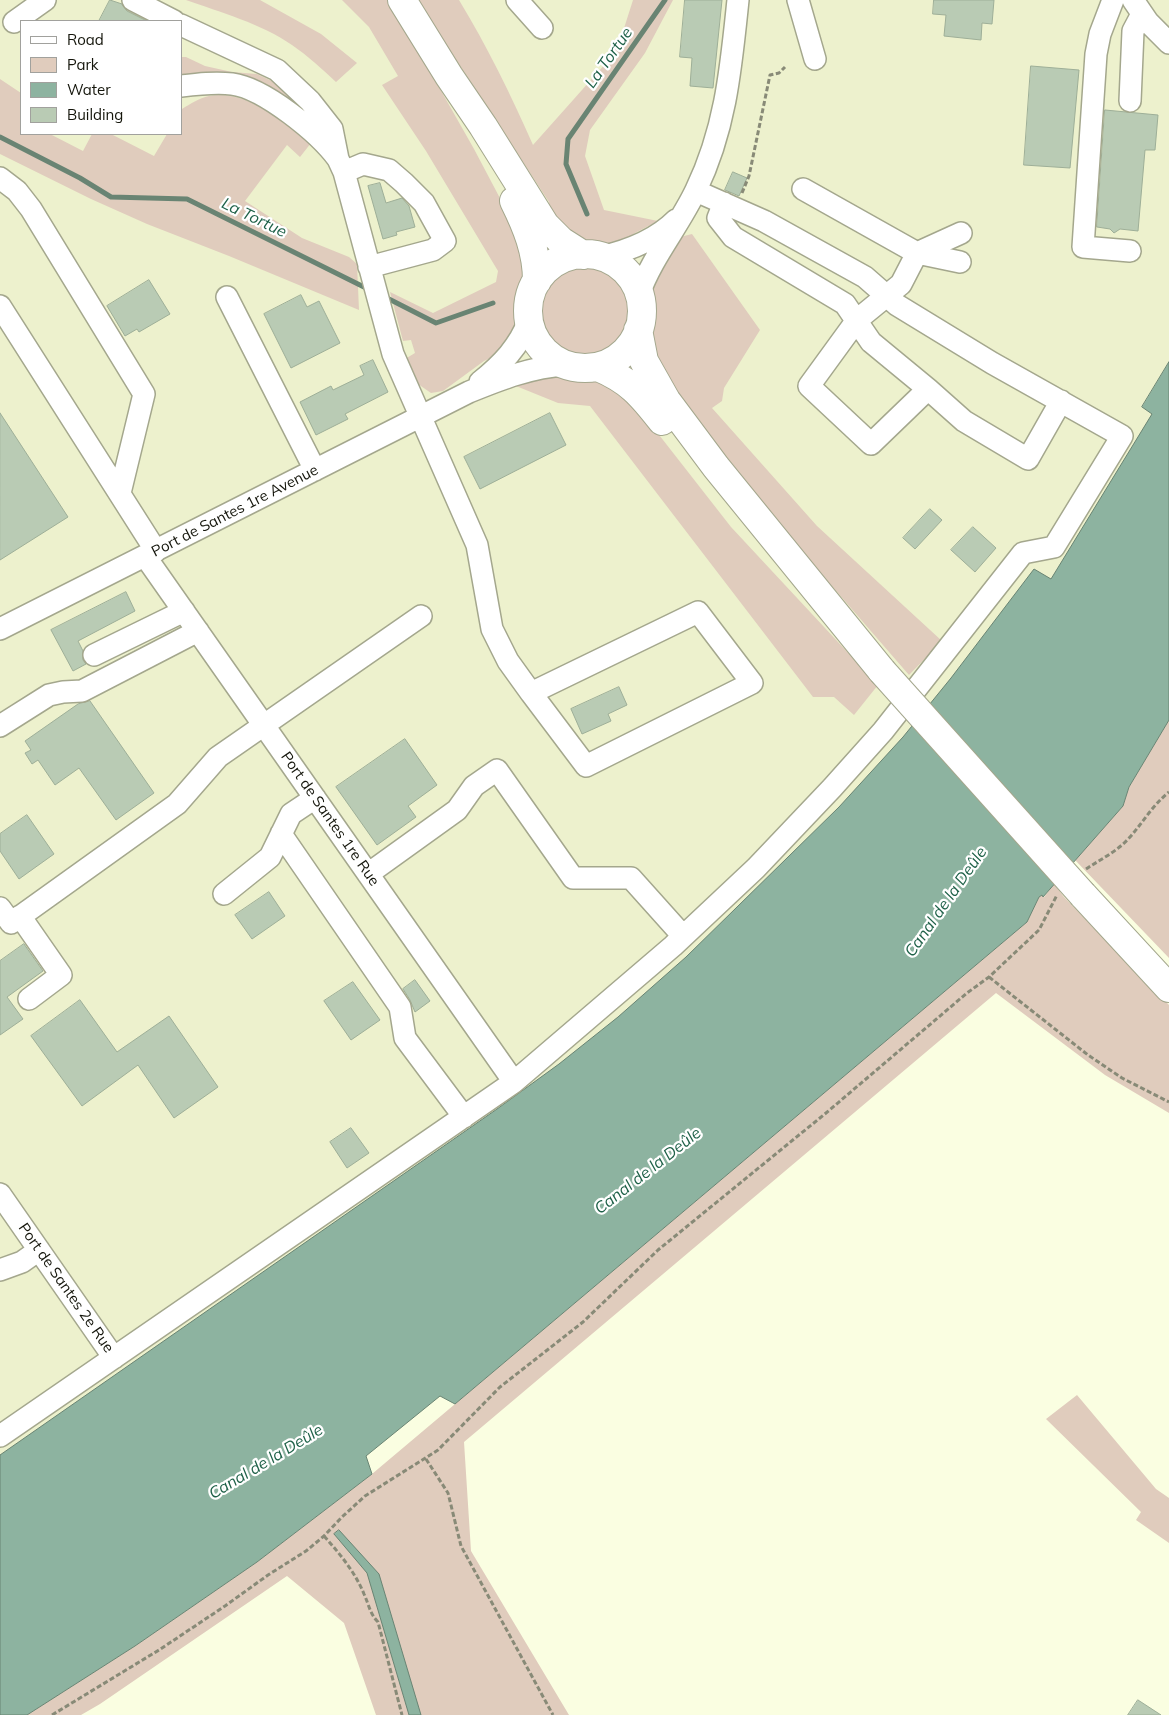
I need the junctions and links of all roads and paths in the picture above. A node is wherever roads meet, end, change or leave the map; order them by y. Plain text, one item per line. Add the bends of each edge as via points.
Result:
1 (45, 0) edge
2 (133, 0) edge
3 (402, 0) edge
4 (517, 0) edge
5 (738, 0) edge
6 (798, 0) edge
7 (1113, 0) edge
8 (1137, 7) edge
9 (172, 20) edge
10 (14, 22) dead end
11 (182, 25) edge
12 (542, 28) dead end
13 (1169, 43) edge
14 (815, 59) dead end
15 (785, 67) dead end
16 (449, 76) junction
17 (182, 86) edge
18 (1130, 101) dead end
19 (341, 165) junction
20 (0, 178) edge
21 (803, 189) dead end
22 (692, 199) junction
23 (730, 206) junction
24 (961, 233) dead end
25 (1130, 251) dead end
26 (917, 253) junction
27 (592, 256) junction
28 (960, 262) dead end
29 (370, 273) junction
30 (537, 281) junction
31 (639, 294) junction
32 (886, 296) junction
33 (227, 297) dead end
34 (0, 306) edge
35 (529, 320) junction
36 (857, 320) junction
37 (638, 330) junction
38 (566, 365) junction
39 (598, 367) junction
40 (928, 389) junction
41 (469, 392) junction
42 (1061, 401) junction
43 (420, 417) junction
44 (315, 470) junction
45 (120, 494) junction
46 (151, 553) junction
47 (184, 611) junction
48 (421, 616) dead end
49 (0, 629) edge
50 (198, 631) junction
51 (94, 655) dead end
52 (882, 671) junction
53 (531, 693) junction
54 (264, 725) junction
55 (0, 726) edge
56 (315, 798) junction
57 (281, 834) junction
58 (368, 874) junction
59 (224, 894) dead end
60 (0, 908) edge
61 (20, 916) junction
62 (683, 936) junction
63 (1169, 988) edge
64 (29, 999) dead end
65 (514, 1082) junction
66 (1169, 1102) edge
67 (464, 1116) junction
68 (0, 1194) edge
69 (39, 1250) junction
70 (0, 1270) edge
71 (114, 1358) junction
72 (0, 1436) edge
73 (426, 1459) junction
74 (324, 1536) junction
75 (52, 1715) edge
76 (402, 1715) edge
77 (553, 1715) edge

1 - 10 street
2 - 9 street
3 - 16 main road
4 - 12 street
5 - 22 street via 724,112
6 - 14 street
7 - 25 street via 1096,54 1083,247
8 - 13 street
8 - 18 street
11 - 19 street via 276,70 310,101 332,129
15 - 23 path via 770,75 749,176
16 - 27 main road via 545,225 561,241
16 - 30 main road via 524,222 536,256
17 - 19 street via 213,83 248,89 295,118 328,146
19 - 29 street
19 - 29 street via 363,164 389,170 424,203 445,241 434,250
20 - 45 street via 31,208 144,394
21 - 26 street
22 - 23 street
22 - 27 street via 671,225 658,234 628,249
22 - 31 street via 647,272
23 - 32 street via 764,221 865,277
23 - 36 street via 718,218 733,237 845,304
24 - 26 street
26 - 28 street
26 - 32 street via 901,284
27 - 30 main road via 569,257 556,262
27 - 31 main road via 613,262 633,281
29 - 43 street via 392,354
30 - 35 main road via 529,300
31 - 37 main road via 641,316
32 - 36 street
32 - 42 street via 992,363
33 - 44 street
34 - 45 street, Port de Santes 1re Rue
35 - 38 main road via 541,348
35 - 41 street via 512,352
36 - 40 street via 871,342
36 - 40 street via 808,386 871,444
37 - 39 main road via 626,351
37 - 52 main road via 644,361 666,400 716,467
38 - 39 main road
38 - 41 street via 525,371
39 - 52 main road via 617,375 636,389 769,556
40 - 42 street via 964,421 1028,459
41 - 43 street, Port de Santes 1re Avenue
42 - 62 street via 1122,436 1054,547 1024,553 870,746 756,868
43 - 44 street, Port de Santes 1re Avenue
43 - 53 street via 477,545 492,629 508,661
44 - 46 street, Port de Santes 1re Avenue
45 - 46 street, Port de Santes 1re Rue
46 - 47 street, Port de Santes 1re Rue
46 - 49 street, Port de Santes 1re Avenue
47 - 50 street, Port de Santes 1re Rue
47 - 51 street
48 - 54 street
50 - 54 street, Port de Santes 1re Rue
50 - 55 street via 82,691 49,695
52 - 63 main road, bridge
53 - 53 street via 586,766 752,683 698,612
54 - 56 street, Port de Santes 1re Rue
54 - 61 street via 218,757 176,804
56 - 57 street via 291,814
56 - 58 street, Port de Santes 1re Rue
57 - 59 street via 270,857
57 - 67 street via 400,1007 405,1038
58 - 62 street via 457,810 474,786 496,770 573,878 632,878
58 - 65 street, Port de Santes 1re Rue
60 - 61 street via 11,923
61 - 64 street via 61,975
62 - 65 street
65 - 67 street
66 - 73 path via 1122,1078 1088,1055 989,977 658,1250 583,1322 492,1394 448,1441
67 - 71 street
68 - 69 street, Port de Santes 2e Rue
69 - 70 street via 22,1262
69 - 71 street, Port de Santes 2e Rue
71 - 72 street
73 - 74 path via 365,1496
73 - 77 path via 448,1493 461,1546
74 - 75 path via 200,1623
74 - 76 path via 346,1561 372,1616 378,1622

